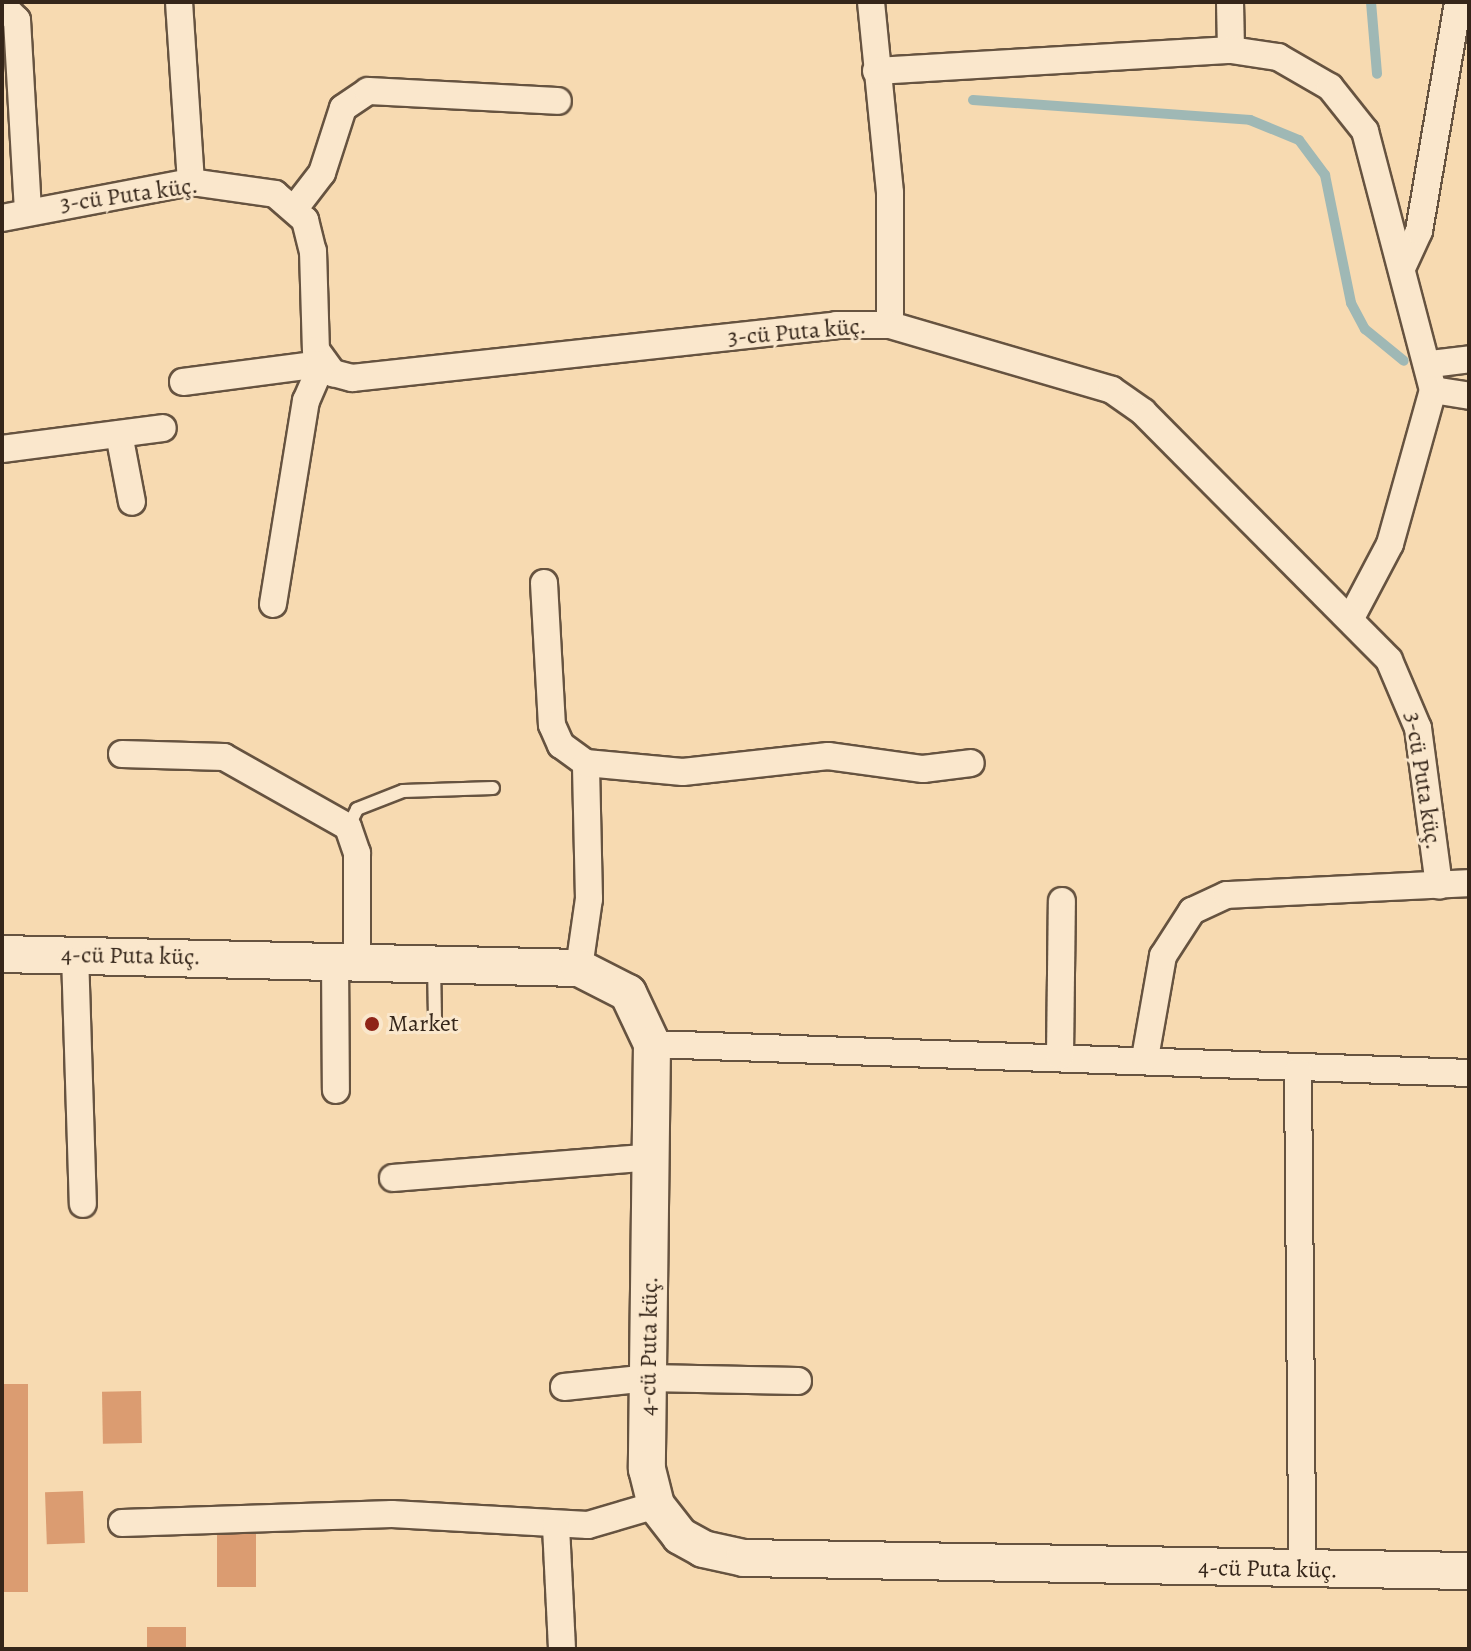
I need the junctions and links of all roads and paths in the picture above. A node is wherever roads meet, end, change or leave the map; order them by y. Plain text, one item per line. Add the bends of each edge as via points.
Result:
1 (179, 2) edge
2 (871, 2) edge
3 (1230, 2) edge
4 (1458, 2) edge
5 (2, 5) edge
6 (1231, 50) junction
7 (876, 71) junction
8 (558, 101) dead end
9 (191, 182) junction
10 (295, 208) junction
11 (28, 211) junction
12 (2, 218) edge
13 (1402, 268) junction
14 (890, 325) junction
15 (1469, 359) edge
16 (322, 364) junction
17 (1432, 377) junction
18 (183, 382) dead end
19 (1469, 396) edge
20 (163, 428) dead end
21 (119, 434) junction
22 (2, 449) edge
23 (132, 502) dead end
24 (544, 583) dead end
25 (273, 604) dead end
26 (1351, 618) junction
27 (122, 754) dead end
28 (586, 763) junction
29 (971, 763) dead end
30 (493, 788) dead end
31 (348, 827) junction
32 (1469, 883) edge
33 (1439, 886) junction
34 (1062, 901) dead end
35 (2, 954) edge
36 (75, 954) junction
37 (346, 960) junction
38 (434, 963) junction
39 (579, 968) junction
40 (435, 1019) dead end
41 (652, 1044) junction
42 (1060, 1056) junction
43 (1145, 1058) junction
44 (1298, 1072) junction
45 (1469, 1073) edge
46 (336, 1090) dead end
47 (652, 1157) junction
48 (393, 1178) dead end
49 (83, 1204) dead end
50 (648, 1378) junction
51 (798, 1381) dead end
52 (564, 1387) dead end
53 (656, 1505) junction
54 (122, 1523) dead end
55 (556, 1526) junction
56 (1302, 1570) junction
57 (1469, 1571) edge
58 (562, 1649) edge

1 - 9 street
2 - 7 street
3 - 6 street
4 - 13 street via 1419,231
5 - 11 street via 17,20
6 - 7 street
6 - 13 street via 1278,57 1330,87 1365,131
7 - 14 street via 890,193
8 - 10 street via 368,91 343,108 322,173
9 - 10 street, 3-cü Puta küç. via 265,191
9 - 11 street, 3-cü Puta küç.
10 - 16 street via 313,251
11 - 12 street, 3-cü Puta küç.
13 - 17 street
14 - 16 street, 3-cü Puta küç. via 836,325 422,374 352,378
14 - 26 street, 3-cü Puta küç. via 1112,390
15 - 17 street
16 - 18 street
16 - 25 street via 303,414
17 - 19 street
17 - 26 street via 1390,544
20 - 21 street
21 - 22 street
21 - 23 street
24 - 28 street via 552,725 561,745
26 - 33 street, 3-cü Puta küç. via 1408,692
27 - 31 street via 224,757
28 - 29 street via 683,772 828,756 923,769
28 - 39 street via 589,899
30 - 31 lane via 403,791 357,809
31 - 37 street via 357,853
32 - 33 street
33 - 43 street via 1227,895 1192,911 1163,956
34 - 42 street
35 - 36 street, 4-cü Puta küç.
36 - 37 street, 4-cü Puta küç.
36 - 49 street
37 - 38 street, 4-cü Puta küç.
37 - 46 street
38 - 39 street, 4-cü Puta küç.
38 - 40 lane
39 - 41 street, 4-cü Puta küç. via 628,993
41 - 42 street
41 - 47 street, 4-cü Puta küç.
42 - 43 street
43 - 44 street
44 - 45 street
44 - 56 street
47 - 48 street
47 - 50 street, 4-cü Puta küç.
50 - 51 street
50 - 52 street
50 - 53 street, 4-cü Puta küç. via 647,1469
53 - 55 street via 588,1525
53 - 56 street, 4-cü Puta küç. via 680,1536 744,1558
54 - 55 street via 392,1514
55 - 58 street
56 - 57 street, 4-cü Puta küç.

